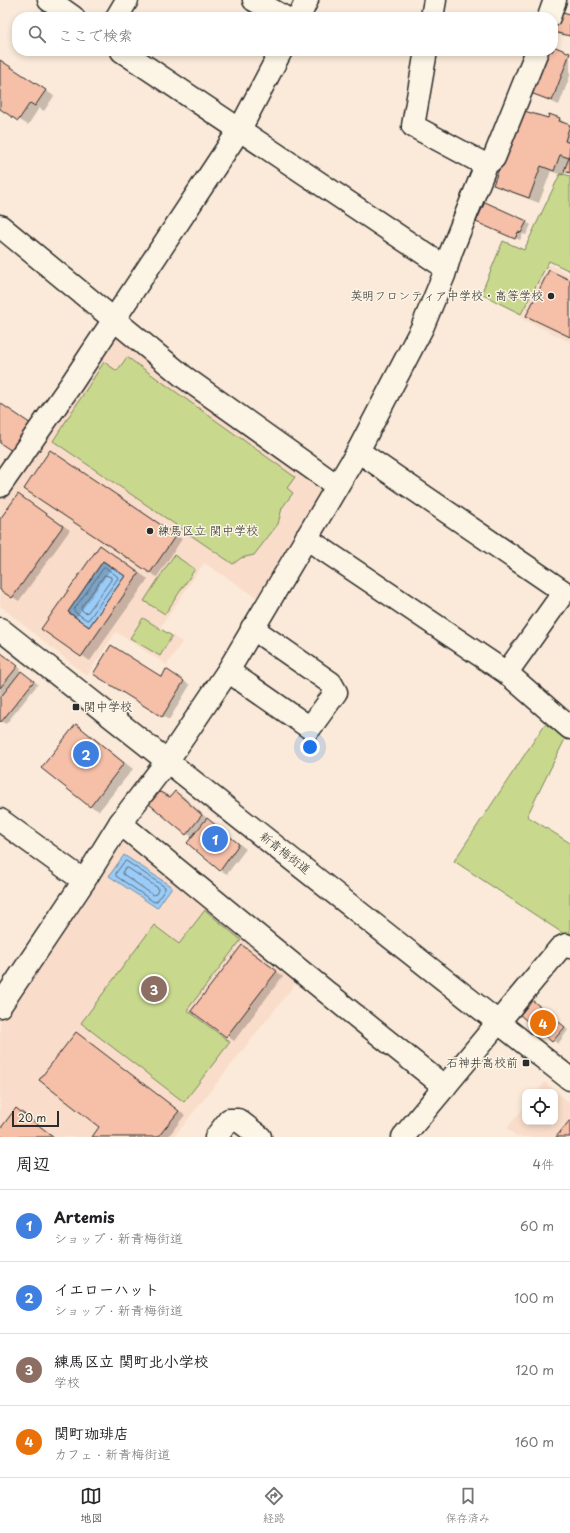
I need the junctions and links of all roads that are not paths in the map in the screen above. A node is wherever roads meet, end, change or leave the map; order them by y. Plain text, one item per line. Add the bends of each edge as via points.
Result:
1 (49, 0) edge
2 (127, 0) edge
3 (254, 0) edge
4 (307, 0) edge
5 (435, 0) edge
6 (555, 0) edge
7 (66, 12) edge
8 (120, 12) edge
9 (275, 12) edge
10 (301, 12) edge
11 (433, 12) edge
12 (551, 12) edge
13 (130, 56) edge
14 (278, 56) edge
15 (425, 56) edge
16 (535, 56) edge
17 (240, 129) junction
18 (486, 165) junction
19 (0, 226) edge
20 (446, 268) junction
21 (115, 319) junction
22 (358, 451) junction
23 (0, 486) edge
24 (337, 486) junction
25 (306, 538) junction
26 (252, 628) junction
27 (0, 629) edge
28 (228, 670) junction
29 (508, 674) junction
30 (570, 728) edge
31 (168, 760) junction
32 (0, 820) edge
33 (120, 823) junction
34 (84, 880) junction
35 (570, 946) edge
36 (0, 1006) edge
37 (499, 1022) junction
38 (570, 1079) edge
39 (445, 1087) junction
40 (216, 1137) edge
41 (260, 1137) edge
42 (403, 1137) edge

1 - 7 street
2 - 8 street
3 - 9 street
4 - 10 street
5 - 11 street
6 - 12 street
13 - 17 street
14 - 17 street
15 - 18 street via 413,126
16 - 18 street via 494,158
17 - 20 street
17 - 21 street
18 - 20 street
19 - 21 street
20 - 22 street via 422,328
21 - 23 street
21 - 24 street via 184,377
22 - 24 street
22 - 29 street via 564,592
24 - 25 street
25 - 26 street
25 - 29 street
26 - 28 street
26 - 28 street via 331,683 336,692 310,728
27 - 31 street, 新青梅街道
28 - 31 street
29 - 30 street
31 - 33 street
31 - 37 street, 新青梅街道
32 - 34 street
33 - 34 street
33 - 39 street
34 - 36 street
35 - 37 street via 560,948
37 - 38 street, 新青梅街道
37 - 39 street
39 - 42 street
40 - 41 street via 229,1120 238,1120

